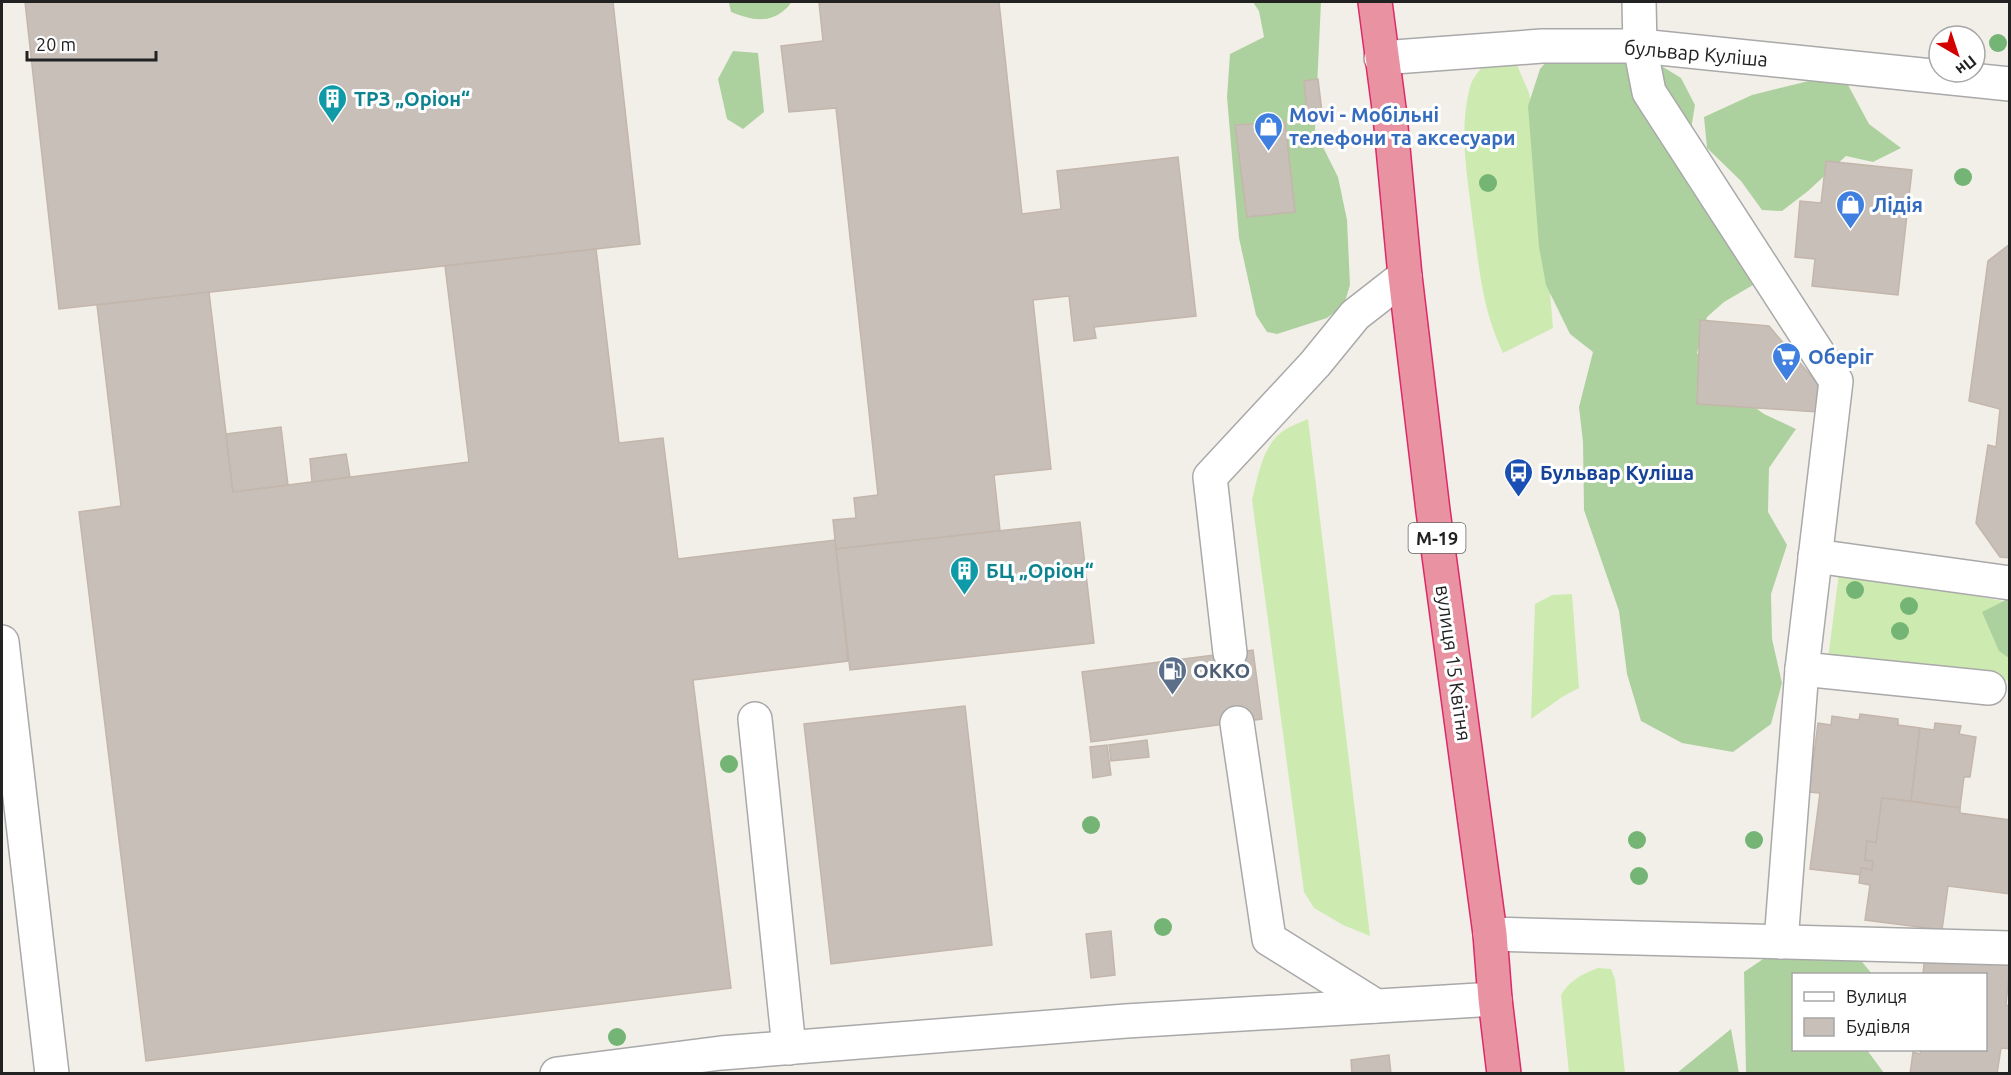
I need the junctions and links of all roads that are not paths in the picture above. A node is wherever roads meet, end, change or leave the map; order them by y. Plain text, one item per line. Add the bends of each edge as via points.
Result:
1 (1375, 2) edge
2 (1639, 2) edge
3 (1640, 46) junction
4 (1381, 58) junction
5 (2010, 84) edge
6 (1405, 276) junction
7 (1815, 556) junction
8 (2010, 583) edge
9 (2, 642) edge
10 (1230, 653) dead end
11 (1802, 669) junction
12 (1989, 688) dead end
13 (755, 719) dead end
14 (1237, 723) dead end
15 (1490, 934) junction
16 (1781, 942) junction
17 (2010, 948) edge
18 (1495, 999) junction
19 (1376, 1006) junction
20 (772, 1057) edge
21 (52, 1074) edge
22 (557, 1074) edge
23 (1504, 1074) edge

1 - 4 highway, вулиця 15 Квітня / М-19
2 - 3 street
3 - 4 street, бульвар Куліша via 1542,46
3 - 5 street, бульвар Куліша
3 - 7 street via 1649,92 1836,381
4 - 6 highway, вулиця 15 Квітня / М-19
6 - 10 street via 1355,315 1210,477
6 - 15 highway, вулиця 15 Квітня / М-19
7 - 8 street
7 - 11 street
9 - 21 street
11 - 12 street
11 - 16 street
13 - 20 street
14 - 19 street via 1269,939
15 - 16 street
15 - 18 highway, вулиця 15 Квітня / М-19
16 - 17 street
18 - 19 street
18 - 23 highway, вулиця 15 Квітня / М-19
19 - 20 street via 1126,1021
20 - 22 street via 721,1053

